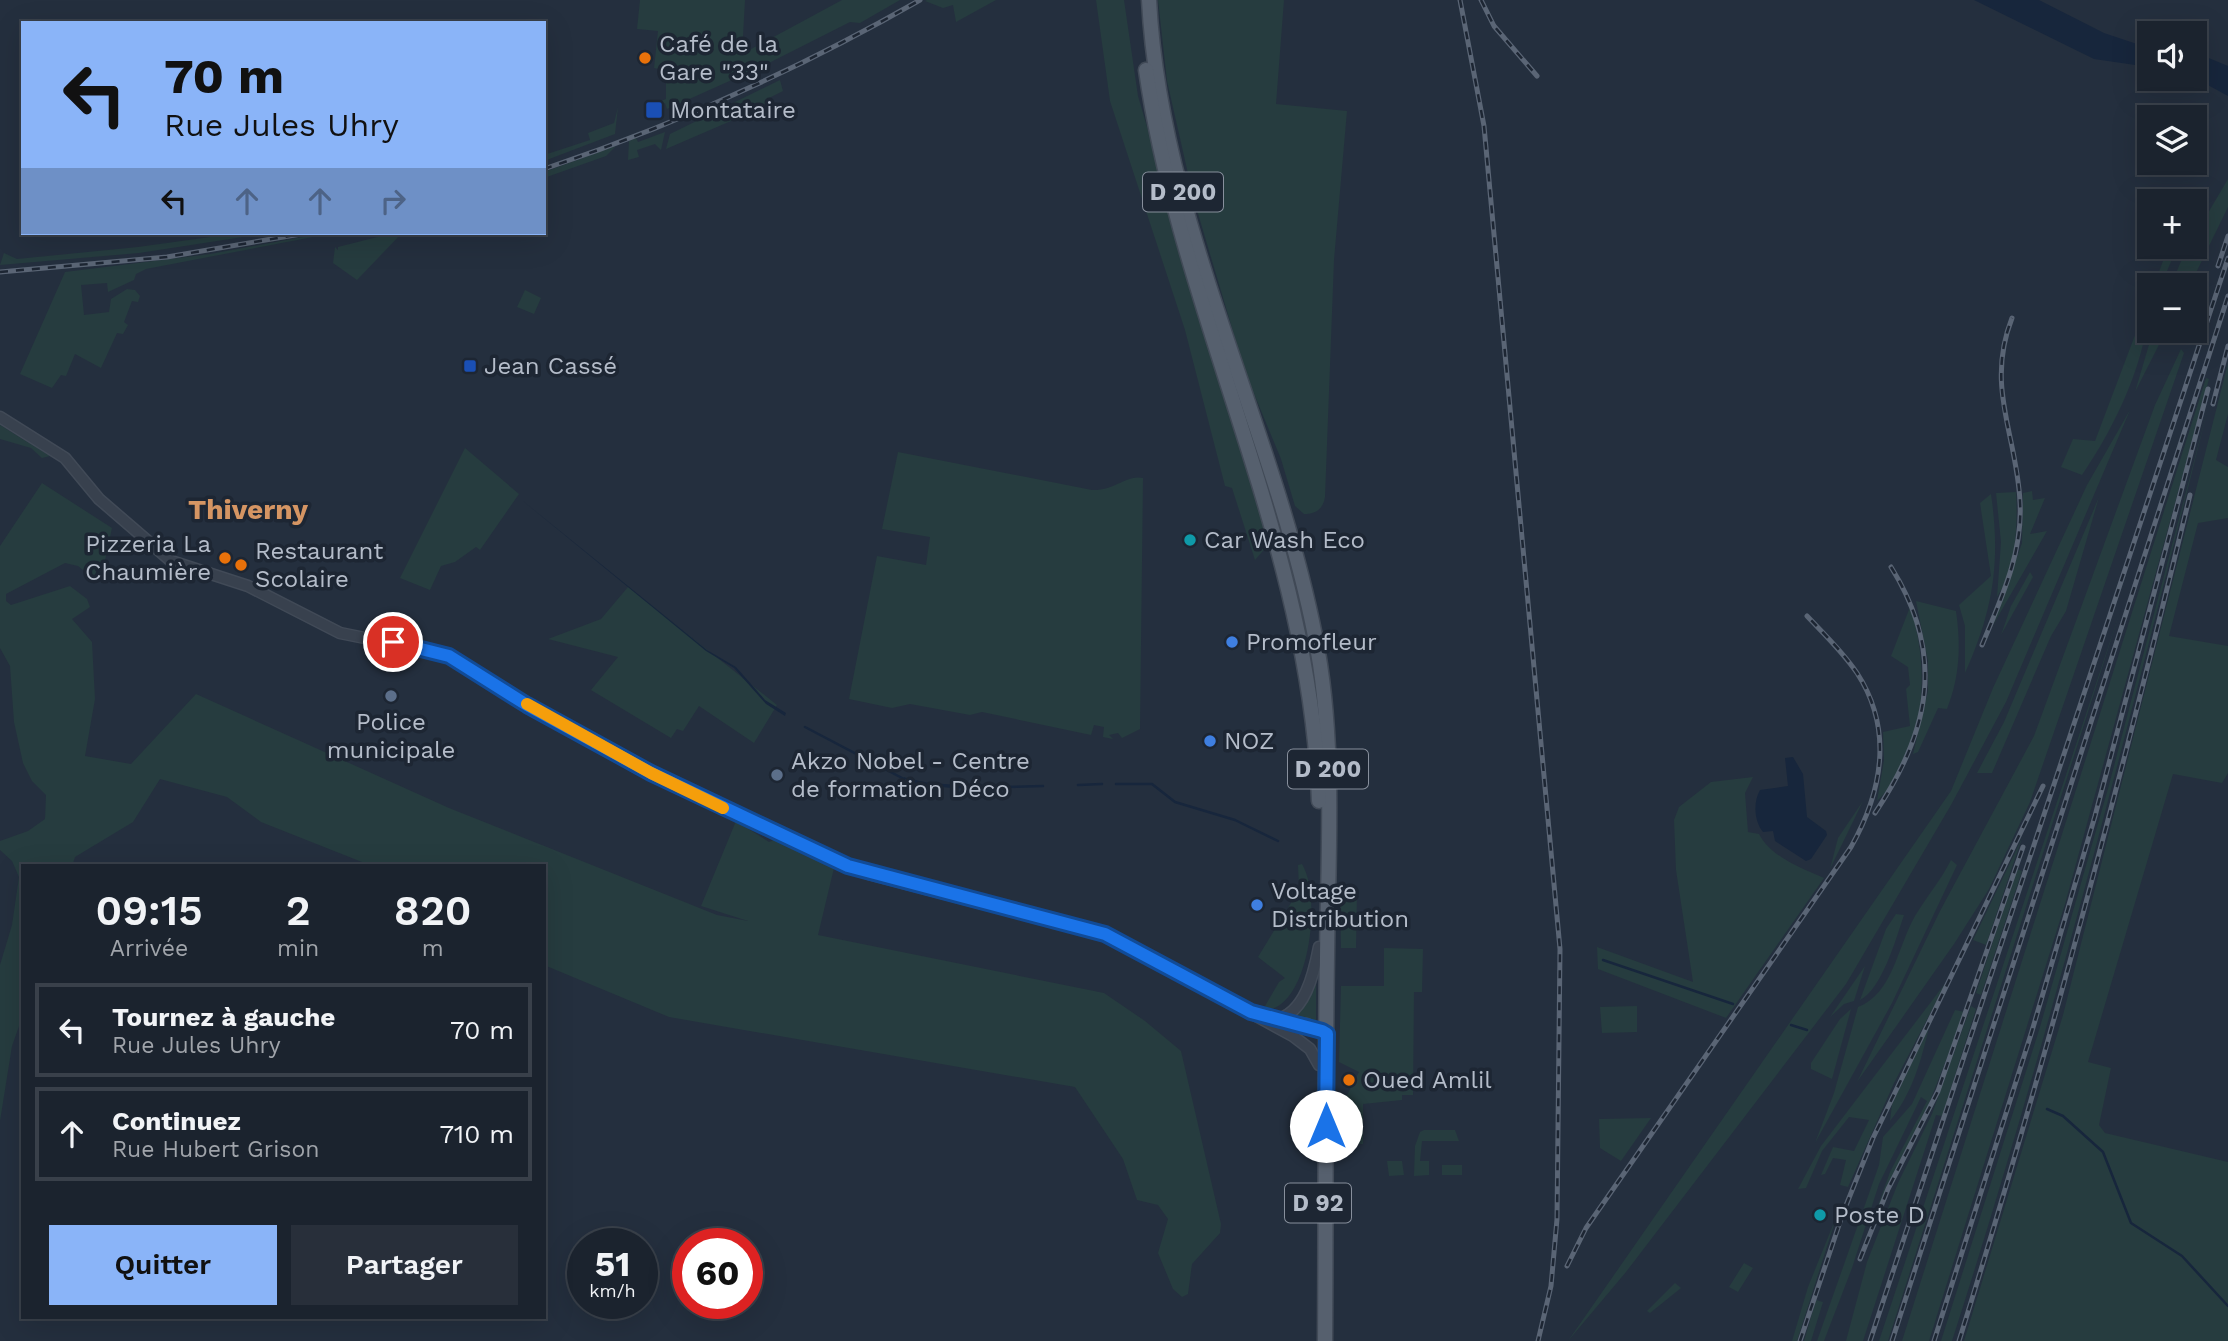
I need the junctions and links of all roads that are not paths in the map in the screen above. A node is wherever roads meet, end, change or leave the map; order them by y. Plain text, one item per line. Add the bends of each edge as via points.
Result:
1 (1139, 0) edge
2 (1149, 0) edge
3 (0, 416) edge
4 (1324, 868) junction
5 (1319, 947) junction
6 (1251, 1012) junction
7 (1274, 1020) junction
8 (1321, 1033) junction
9 (1293, 1036) junction
10 (1319, 1065) junction
11 (1317, 1341) edge
12 (1325, 1341) edge

1 - 4 main road, D 200 via 1147,76 1164,162 1301,635 1315,731
2 - 4 main road, D 200 via 1157,77 1179,176 1285,520 1314,631 1326,718
3 - 6 street via 65,458 99,499 176,563 236,581 337,631 444,654 651,773 841,863 1105,934
4 - 5 main road, D 200
4 - 8 main road, D 200
5 - 7 street via 1313,976 1295,1010
5 - 8 main road, D 200
6 - 7 street
6 - 9 street
7 - 8 street
8 - 9 street
8 - 10 main road, D 200
8 - 12 main road, D 92
9 - 10 street via 1310,1049
10 - 11 main road, D 92

